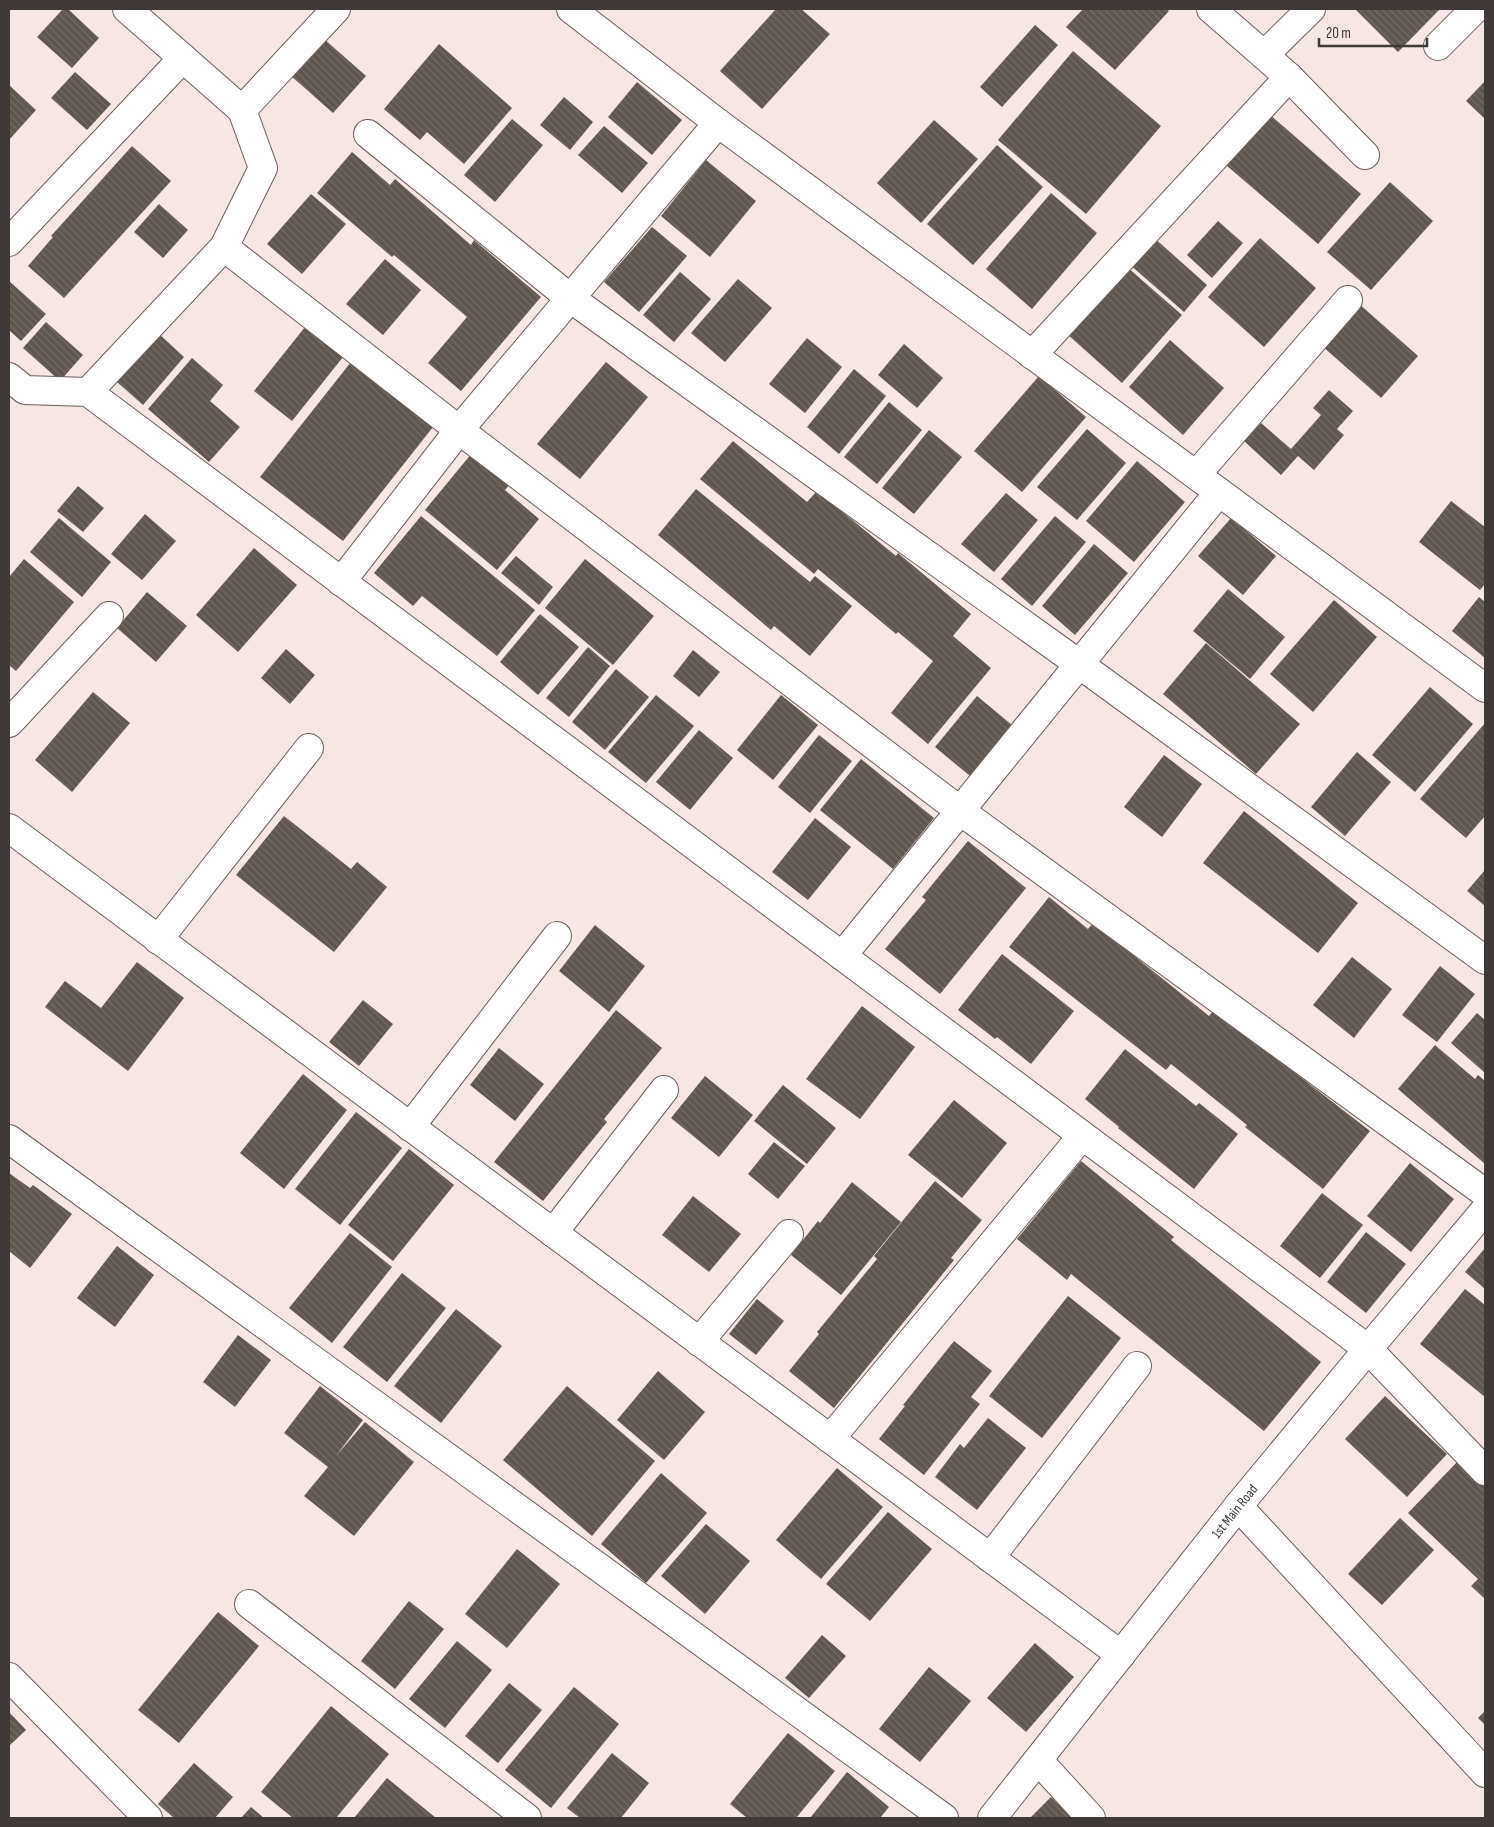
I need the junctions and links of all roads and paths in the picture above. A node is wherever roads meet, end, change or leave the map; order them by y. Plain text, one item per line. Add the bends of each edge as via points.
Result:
1 (127, 9) edge
2 (336, 9) edge
3 (571, 9) edge
4 (1211, 9) edge
5 (1310, 9) edge
6 (1475, 9) edge
7 (1438, 46) dead end
8 (1264, 55) junction
9 (183, 58) junction
10 (1289, 77) junction
11 (242, 110) junction
12 (718, 123) junction
13 (368, 134) dead end
14 (1365, 155) dead end
15 (9, 242) edge
16 (224, 247) junction
17 (570, 298) junction
18 (1348, 300) dead end
19 (1032, 355) junction
20 (9, 376) edge
21 (88, 392) junction
22 (459, 430) junction
23 (1196, 475) junction
24 (1220, 492) junction
25 (341, 582) junction
26 (109, 616) dead end
27 (1079, 664) junction
28 (1485, 688) edge
29 (9, 723) edge
30 (310, 748) dead end
31 (960, 810) junction
32 (9, 828) edge
33 (557, 936) dead end
34 (158, 940) junction
35 (842, 956) junction
36 (1485, 960) edge
37 (664, 1090) dead end
38 (410, 1127) junction
39 (1082, 1136) junction
40 (9, 1139) edge
41 (1485, 1193) edge
42 (1485, 1210) edge
43 (553, 1233) junction
44 (789, 1234) dead end
45 (699, 1342) junction
46 (1368, 1349) junction
47 (1137, 1366) dead end
48 (830, 1440) junction
49 (1485, 1471) edge
50 (1238, 1506) junction
51 (990, 1558) junction
52 (249, 1604) dead end
53 (1121, 1655) junction
54 (9, 1677) edge
55 (1038, 1760) junction
56 (1485, 1773) edge
57 (148, 1818) edge
58 (527, 1818) edge
59 (944, 1818) edge
60 (992, 1818) edge
61 (1090, 1818) edge

1 - 9 street
2 - 11 street
3 - 12 street
4 - 8 street
5 - 8 street
6 - 7 street
8 - 10 street
9 - 11 street
9 - 15 street
10 - 14 street
10 - 19 street
11 - 16 street via 263,168
12 - 17 street
12 - 19 street
13 - 17 street
16 - 21 street
16 - 22 street
17 - 22 street
17 - 27 street
18 - 23 street
19 - 23 street
20 - 21 street via 25,390
21 - 25 street
22 - 25 street
22 - 31 street
23 - 24 street
24 - 27 street
24 - 28 street
25 - 35 street
26 - 29 street
27 - 31 street
27 - 36 street
30 - 34 street
31 - 35 street
31 - 41 street
32 - 34 street
33 - 38 street
34 - 38 street
35 - 39 street
37 - 43 street
38 - 43 street
39 - 46 street
39 - 48 street
40 - 59 street
42 - 46 street, 1st Main Road
43 - 45 street
44 - 45 street
45 - 48 street
46 - 49 street
46 - 50 street, 1st Main Road
47 - 51 street
48 - 51 street
50 - 53 street, 1st Main Road
50 - 56 street
51 - 53 street
52 - 58 street
53 - 55 street, 1st Main Road
54 - 57 street
55 - 60 street, 1st Main Road
55 - 61 street

